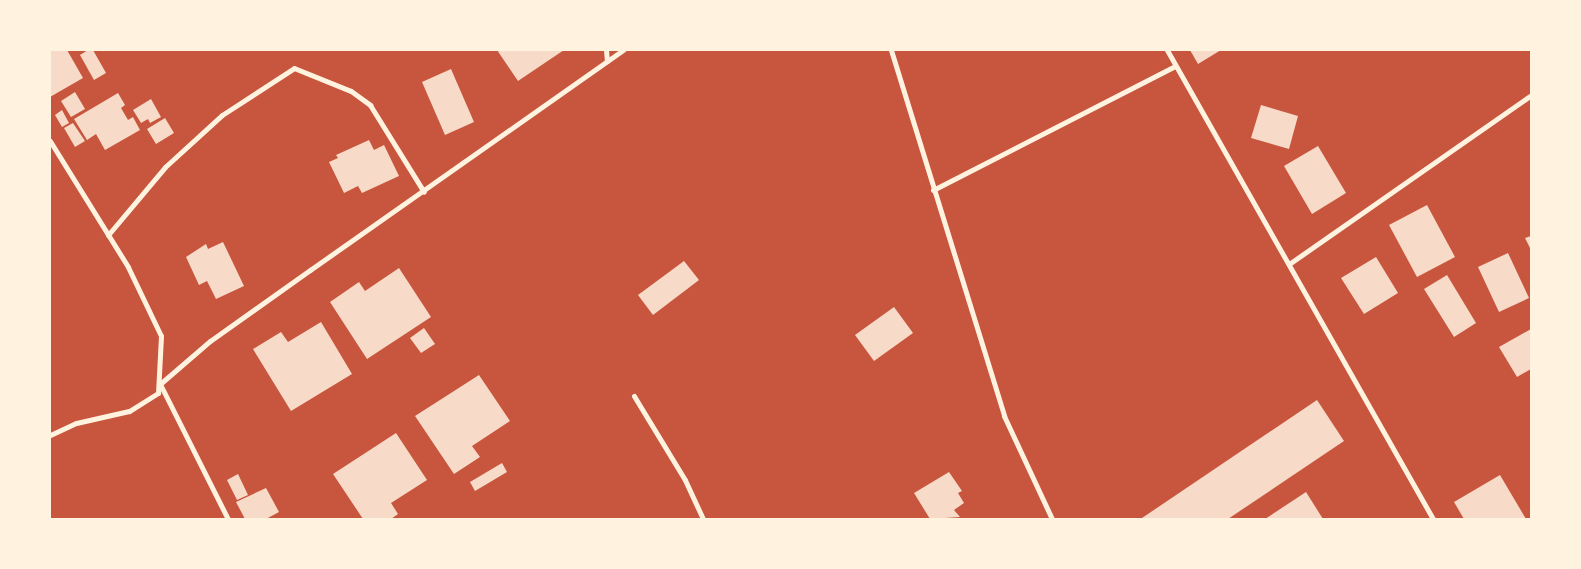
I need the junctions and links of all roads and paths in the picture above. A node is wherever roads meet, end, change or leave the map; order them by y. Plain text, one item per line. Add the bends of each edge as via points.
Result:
1 (606, 50) edge
2 (623, 50) edge
3 (891, 50) edge
4 (1167, 50) edge
5 (607, 61) junction
6 (1175, 66) junction
7 (1531, 95) edge
8 (50, 141) edge
9 (933, 190) junction
10 (424, 192) junction
11 (108, 235) junction
12 (1289, 264) junction
13 (160, 384) junction
14 (634, 396) dead end
15 (50, 434) edge
16 (228, 519) edge
17 (703, 519) edge
18 (1052, 519) edge
19 (1433, 519) edge

1 - 5 street
2 - 5 street
3 - 9 street
4 - 6 street
5 - 10 street
6 - 9 street
6 - 12 street
7 - 12 street
8 - 11 street
9 - 18 street via 1004,416
10 - 11 street via 370,105 351,91 294,68 222,115 166,167
10 - 13 street via 210,342
11 - 13 street via 144,298 161,336
12 - 19 street
13 - 15 street via 158,394 145,404 129,411 76,423
13 - 16 street
14 - 17 street via 685,480

